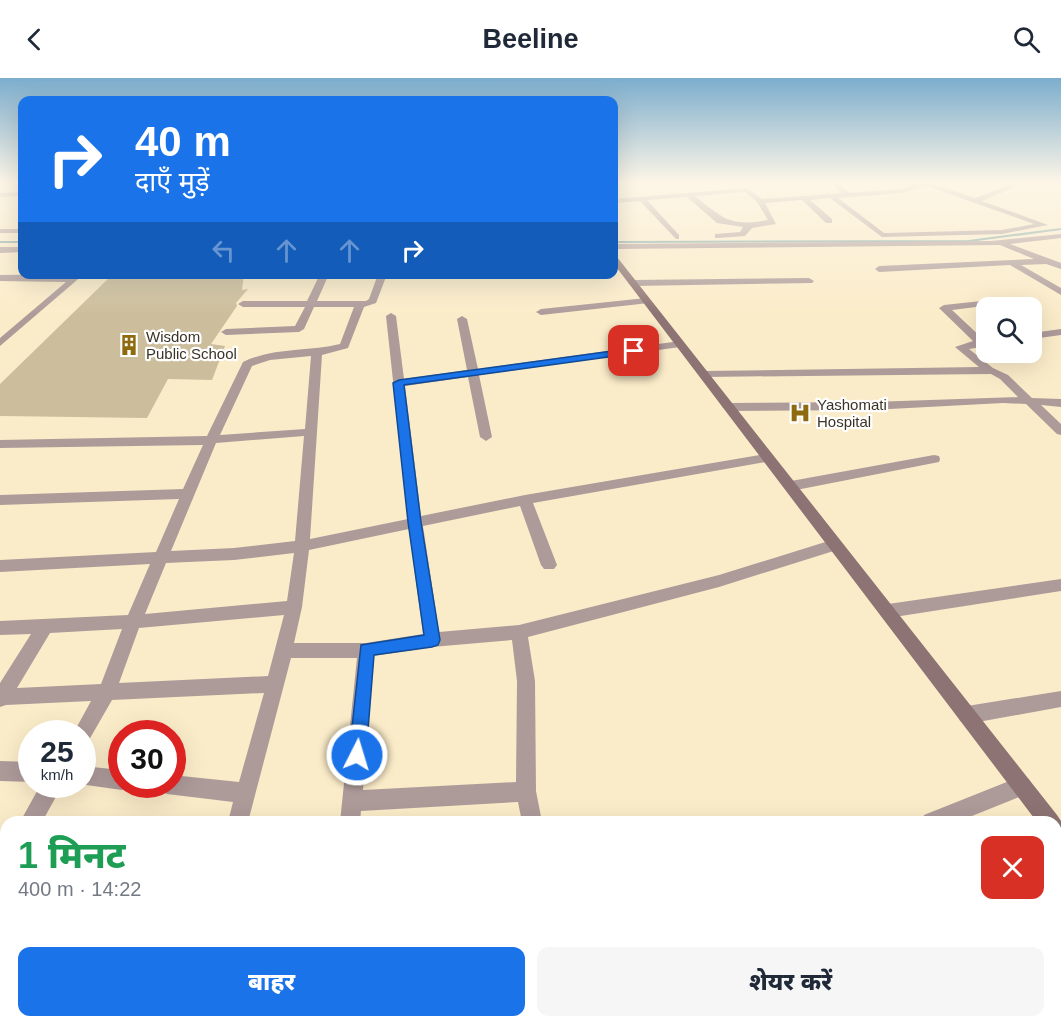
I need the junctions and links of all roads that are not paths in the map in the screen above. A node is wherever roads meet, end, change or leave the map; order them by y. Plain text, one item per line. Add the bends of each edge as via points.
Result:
1 (666, 226) edge
2 (749, 226) edge
3 (871, 226) edge
4 (1036, 226) edge
5 (711, 236) dead end
6 (1061, 236) edge
7 (676, 237) junction
8 (688, 237) dead end
9 (618, 238) edge
10 (1001, 244) junction
11 (618, 247) edge
12 (0, 250) edge
13 (18, 250) edge
14 (18, 251) edge
15 (0, 261) edge
16 (1046, 261) junction
17 (618, 264) edge
18 (1013, 264) junction
19 (1061, 266) edge
20 (879, 269) dead end
21 (0, 278) edge
22 (18, 278) edge
23 (76, 279) edge
24 (323, 279) edge
25 (381, 279) edge
26 (809, 281) dead end
27 (633, 283) junction
28 (1061, 292) edge
29 (646, 301) junction
30 (243, 304) dead end
31 (312, 304) junction
32 (360, 304) junction
33 (976, 304) edge
34 (541, 312) dead end
35 (391, 316) dead end
36 (462, 319) dead end
37 (299, 329) junction
38 (226, 332) dead end
39 (1061, 332) edge
40 (976, 335) edge
41 (1042, 335) edge
42 (1, 341) edge
43 (680, 344) junction
44 (976, 344) edge
45 (317, 353) junction
46 (285, 356) junction
47 (976, 359) edge
48 (981, 363) edge
49 (989, 370) junction
50 (474, 373) junction
51 (704, 374) junction
52 (399, 383) junction
53 (1027, 400) junction
54 (1061, 403) edge
55 (728, 407) junction
56 (1061, 431) edge
57 (311, 432) junction
58 (486, 437) dead end
59 (211, 441) junction
60 (0, 444) edge
61 (766, 458) junction
62 (934, 459) dead end
63 (790, 486) junction
64 (189, 494) junction
65 (0, 500) edge
66 (525, 500) junction
67 (415, 522) junction
68 (835, 545) junction
69 (302, 546) junction
70 (162, 557) junction
71 (549, 565) dead end
72 (0, 566) edge
73 (1061, 585) edge
74 (294, 607) junction
75 (888, 611) junction
76 (133, 622) junction
77 (0, 628) edge
78 (44, 628) junction
79 (519, 632) junction
80 (432, 640) junction
81 (366, 650) junction
82 (284, 651) junction
83 (275, 684) junction
84 (108, 690) junction
85 (1, 698) edge
86 (1061, 699) edge
87 (967, 715) junction
88 (90, 720) edge
89 (0, 771) edge
90 (18, 772) edge
91 (186, 786) edge
92 (1022, 786) junction
93 (526, 791) junction
94 (246, 793) junction
95 (45, 798) edge
96 (354, 801) junction
97 (34, 816) edge
98 (240, 816) edge
99 (351, 816) edge
100 (531, 816) edge
101 (946, 816) edge
102 (1045, 816) edge

1 - 7 street
2 - 5 street via 742,234
3 - 4 street via 882,235 1002,232
6 - 10 street
7 - 8 street
7 - 9 street
10 - 11 street
10 - 16 street
12 - 13 street
14 - 15 street
16 - 18 street
16 - 19 street
17 - 27 main road
18 - 20 street
18 - 28 street
21 - 22 street
23 - 42 street
24 - 31 street
25 - 32 street via 373,301
26 - 27 street
27 - 29 main road
29 - 34 street
29 - 43 main road
30 - 31 street
31 - 32 street
31 - 37 street
32 - 45 street via 344,346
33 - 40 street via 944,307
35 - 52 street
36 - 50 street
37 - 38 street
37 - 46 street
39 - 41 street
43 - 50 street
43 - 51 main road
44 - 47 street via 960,346
45 - 46 street
45 - 57 street
46 - 59 street via 247,364
48 - 49 street
49 - 51 street
49 - 53 street via 1004,377
50 - 52 street
50 - 58 street
51 - 55 main road
52 - 67 street
53 - 54 street
53 - 55 street
53 - 56 street
55 - 61 main road
57 - 59 street
57 - 69 street
59 - 60 street
59 - 64 street
61 - 63 main road
61 - 66 street
62 - 63 street
63 - 68 main road
64 - 65 street
64 - 70 street
66 - 67 street
66 - 71 street
67 - 69 street
67 - 80 street
68 - 75 main road
68 - 79 street via 719,581
69 - 70 street
69 - 74 street
70 - 72 street
70 - 76 street
73 - 75 street
74 - 76 street
74 - 82 street
75 - 87 main road
76 - 78 street
76 - 84 street
77 - 78 street
78 - 85 street
79 - 80 street
79 - 93 street via 526,681
80 - 81 street
81 - 82 street
81 - 96 street
82 - 83 street
83 - 84 street
83 - 94 street
84 - 85 street
84 - 88 street
86 - 87 street
87 - 92 main road
89 - 90 street
91 - 94 street
92 - 101 street
92 - 102 main road
93 - 96 street
93 - 100 street
94 - 98 street
95 - 97 street
96 - 99 street

